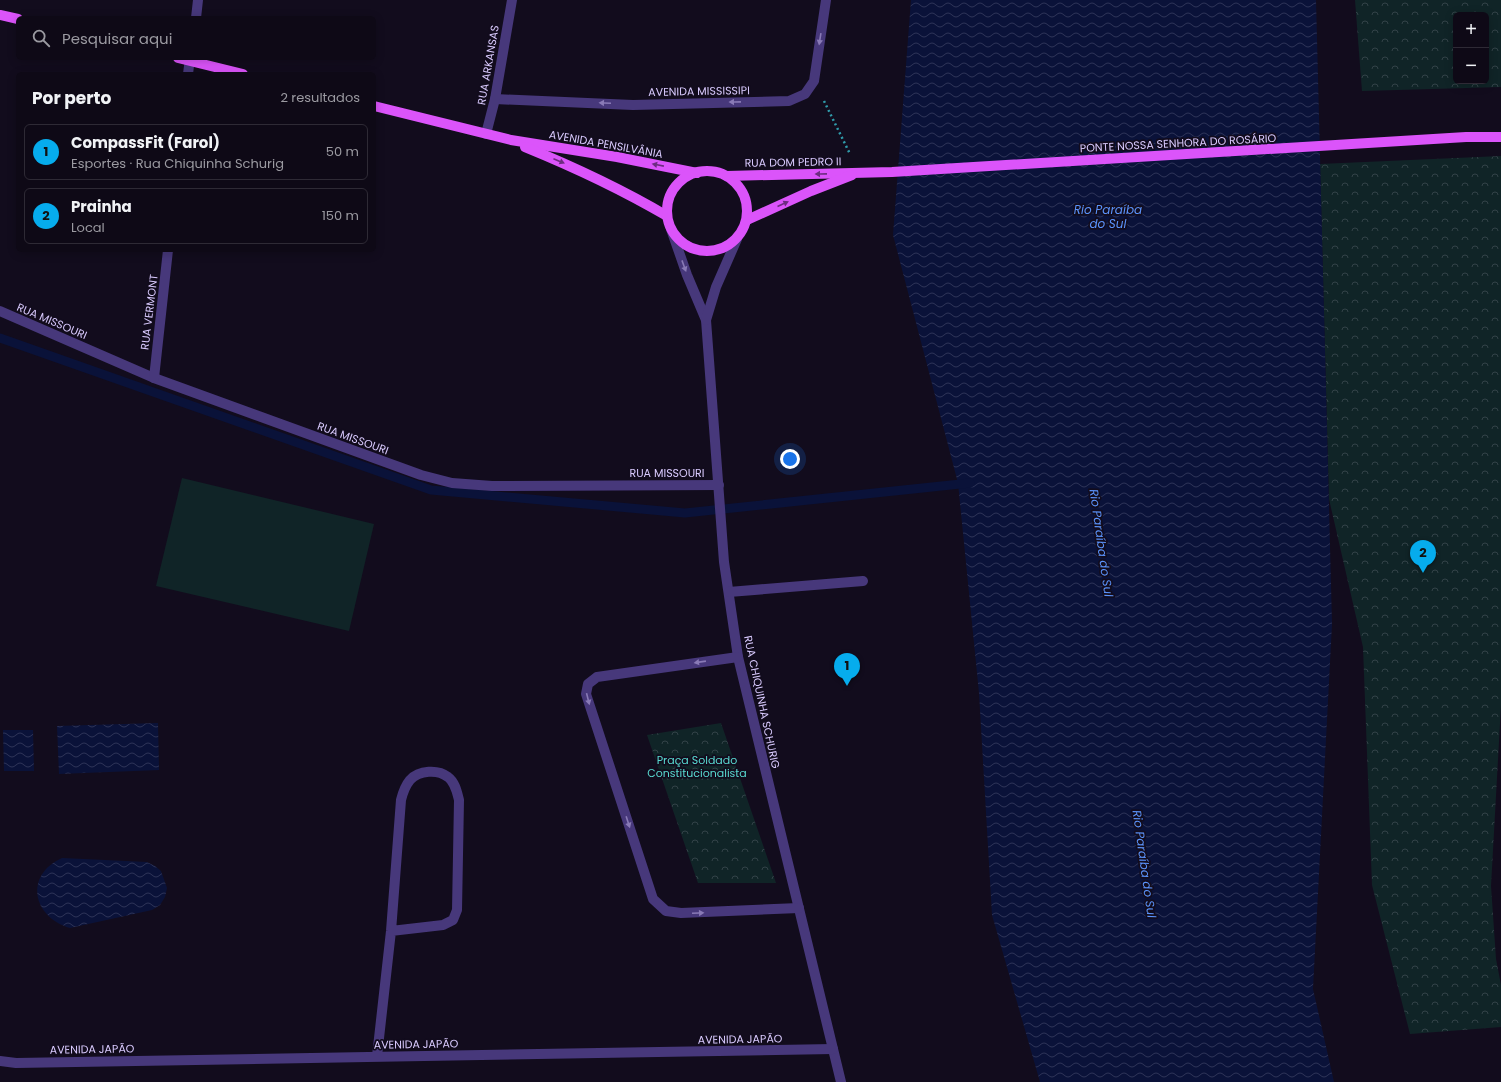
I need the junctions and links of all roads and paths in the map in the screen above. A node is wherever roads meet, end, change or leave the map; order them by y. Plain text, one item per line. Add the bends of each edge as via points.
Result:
1 (198, 0) edge
2 (512, 0) edge
3 (826, 0) edge
4 (0, 15) edge
5 (196, 16) edge
6 (16, 19) edge
7 (190, 60) edge
8 (194, 60) edge
9 (188, 72) edge
10 (236, 72) edge
11 (814, 81) junction
12 (495, 99) junction
13 (376, 106) edge
14 (486, 134) junction
15 (1501, 137) edge
16 (510, 140) junction
17 (892, 172) joint
18 (697, 173) junction
19 (860, 173) junction
20 (727, 176) junction
21 (667, 216) junction
22 (747, 220) junction
23 (671, 229) junction
24 (737, 239) junction
25 (168, 252) edge
26 (0, 311) edge
27 (706, 320) junction
28 (154, 378) junction
29 (719, 485) junction
30 (863, 582) dead end
31 (729, 592) junction
32 (738, 657) junction
33 (799, 908) junction
34 (391, 931) junction
35 (833, 1049) junction
36 (377, 1056) junction
37 (0, 1061) edge
38 (841, 1082) edge

1 - 5 street
2 - 12 street, RUA ARKANSAS
3 -> 11 street
4 - 6 main road
7 - 9 street
8 - 10 main road
11 -> 12 street, AVENIDA MISSISSIPI via 805,94 789,101 634,105
11 - 19 path
12 - 14 street, RUA ARKANSAS
13 - 14 main road, AVENIDA PENSILVÂNIA
14 - 16 main road, AVENIDA PENSILVÂNIA
15 - 17 main road, PONTE NOSSA SENHORA DO ROSÁRIO via 1466,137
18 -> 16 main road, AVENIDA PENSILVÂNIA
16 -> 21 main road, AVENIDA PENSILVÂNIA via 579,169 634,196
17 - 19 main road, RUA DOM PEDRO II
18 - 20 main road, AVENIDA PENSILVÂNIA via 717,172
18 - 21 main road, AVENIDA PENSILVÂNIA via 677,184 667,205
19 -> 20 main road, RUA DOM PEDRO II
22 -> 19 main road, RUA DOM PEDRO II via 811,191
20 - 22 main road via 744,194 748,207
21 - 23 main road, AVENIDA PENSILVÂNIA
22 - 24 main road
23 - 24 main road, AVENIDA PENSILVÂNIA via 678,240 702,252 726,247
23 -> 27 street, RUA CHIQUINHA SCHURIG
24 - 27 street, RUA CHIQUINHA SCHURIG via 716,287
25 - 28 street, RUA VERMONT
26 - 28 street, RUA MISSOURI
27 - 29 street, RUA CHIQUINHA SCHURIG
28 - 29 street, RUA MISSOURI via 421,475 452,483 492,486
29 - 31 street, RUA CHIQUINHA SCHURIG via 724,562
30 - 31 street
31 - 32 street, RUA CHIQUINHA SCHURIG
32 - 33 street, RUA CHIQUINHA SCHURIG
32 -> 33 street via 597,678 588,684 586,694 653,898 666,911 681,913
33 - 35 street, RUA CHIQUINHA SCHURIG
34 - 34 street via 404,789 411,778 425,772 438,772 449,777 456,787 459,800 457,910 453,920 443,925
34 - 36 street
35 - 36 street, AVENIDA JAPÃO
35 - 38 street, RUA CHIQUINHA SCHURIG
36 - 37 street, AVENIDA JAPÃO via 16,1063

